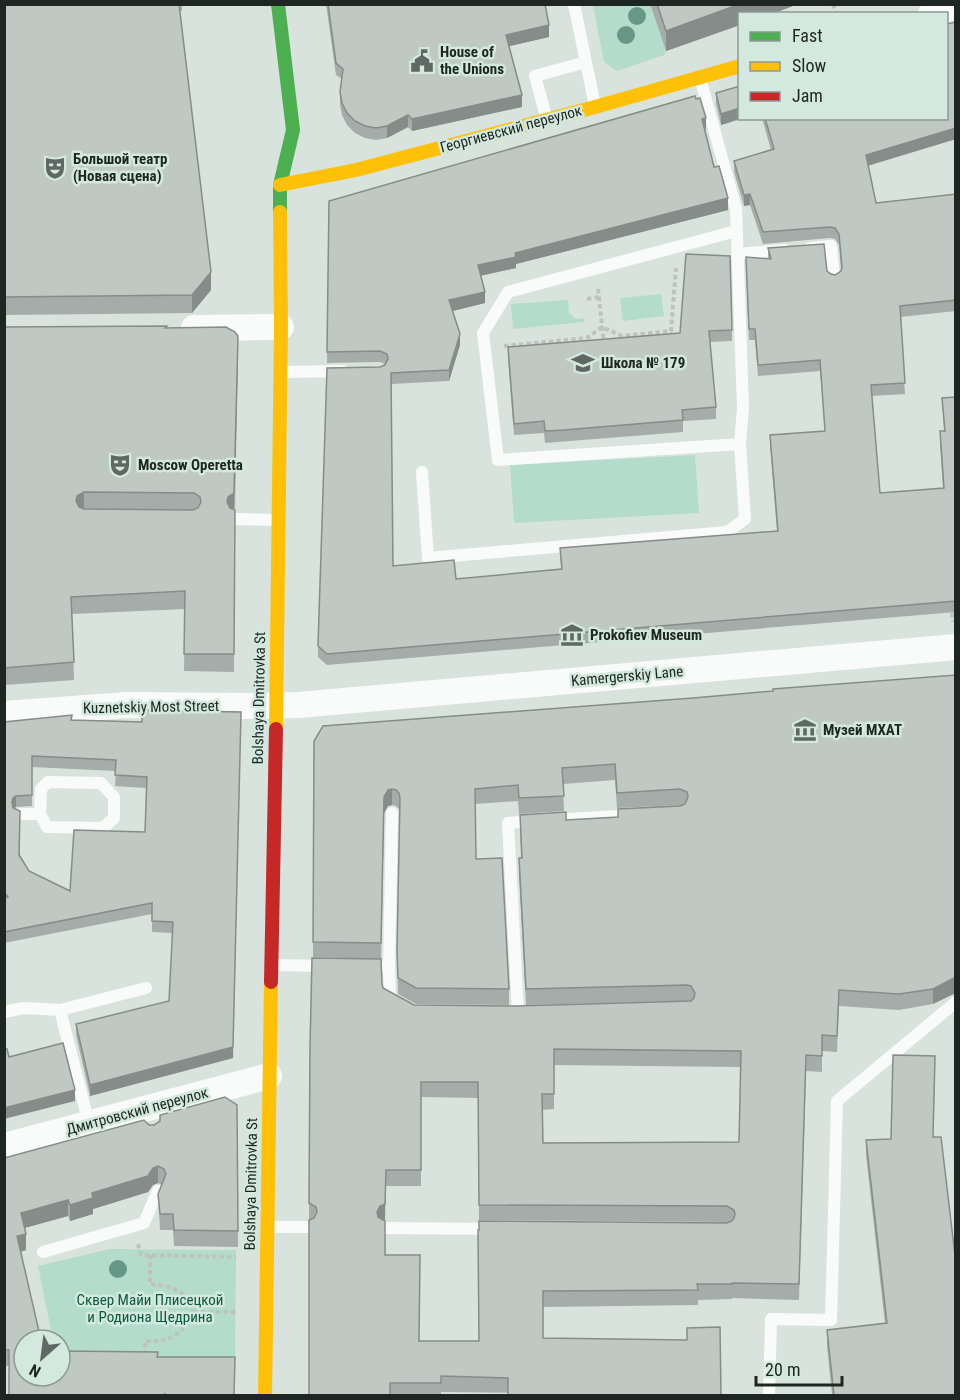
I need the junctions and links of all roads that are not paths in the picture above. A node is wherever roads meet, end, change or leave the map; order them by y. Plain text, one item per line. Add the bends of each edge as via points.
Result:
1 (278, 4) edge
2 (574, 4) edge
3 (956, 7) edge
4 (938, 12) edge
5 (586, 62) junction
6 (738, 67) edge
7 (700, 77) junction
8 (595, 107) junction
9 (547, 120) junction
10 (280, 185) junction
11 (736, 231) junction
12 (737, 254) junction
13 (834, 278) edge
14 (281, 327) junction
15 (167, 328) edge
16 (360, 371) edge
17 (280, 372) junction
18 (740, 444) junction
19 (422, 472) dead end
20 (235, 519) edge
21 (279, 520) junction
22 (956, 647) edge
23 (287, 705) junction
24 (4, 714) edge
25 (392, 813) edge
26 (20, 814) edge
27 (40, 814) junction
28 (646, 815) edge
29 (271, 965) junction
30 (334, 966) edge
31 (367, 967) edge
32 (389, 967) junction
33 (146, 988) dead end
34 (956, 1002) edge
35 (406, 1008) edge
36 (60, 1010) junction
37 (4, 1012) edge
38 (518, 1013) edge
39 (269, 1076) junction
40 (89, 1124) junction
41 (4, 1146) edge
42 (158, 1191) edge
43 (267, 1227) junction
44 (309, 1227) edge
45 (385, 1228) edge
46 (503, 1229) edge
47 (43, 1252) dead end
48 (265, 1395) edge
49 (769, 1395) edge

1 - 10 street, Bolshaya Dmitrovka St via 293,130
2 - 5 lane
3 - 4 street
5 - 8 lane
5 - 9 lane via 535,76
6 - 7 street, Георгиевский переулок
7 - 8 street, Георгиевский переулок
7 - 11 lane via 736,209
8 - 9 street, Георгиевский переулок
9 - 10 street, Георгиевский переулок via 356,170
10 - 14 street, Bolshaya Dmitrovka St
11 - 12 lane
11 - 18 lane via 508,292 483,333 498,460
12 - 13 lane via 831,246
12 - 18 lane
14 - 15 street
14 - 17 street, Bolshaya Dmitrovka St
16 - 17 lane
17 - 21 street, Bolshaya Dmitrovka St
18 - 19 lane via 745,519 727,532 428,558
20 - 21 lane
21 - 23 street, Bolshaya Dmitrovka St
22 - 23 street, Kamergerskiy Lane
23 - 24 street, Kuznetskiy Most Street via 127,705
23 - 29 street, Bolshaya Dmitrovka St
25 - 32 lane
26 - 27 lane
27 - 27 lane via 41,789 48,782 101,783 114,797 114,818 103,828 47,827
28 - 38 lane via 508,823
29 - 30 lane
29 - 39 street, Bolshaya Dmitrovka St
31 - 32 lane
32 - 35 lane via 390,999
33 - 36 lane
34 - 49 lane via 837,1101 831,1320 771,1319
36 - 37 lane via 24,1008
36 - 40 lane
39 - 40 street, Дмитровский переулок via 148,1114
39 - 43 street, Bolshaya Dmitrovka St
40 - 41 street, Дмитровский переулок
42 - 47 lane via 144,1223
43 - 44 lane
43 - 48 street, Bolshaya Dmitrovka St
45 - 46 lane

